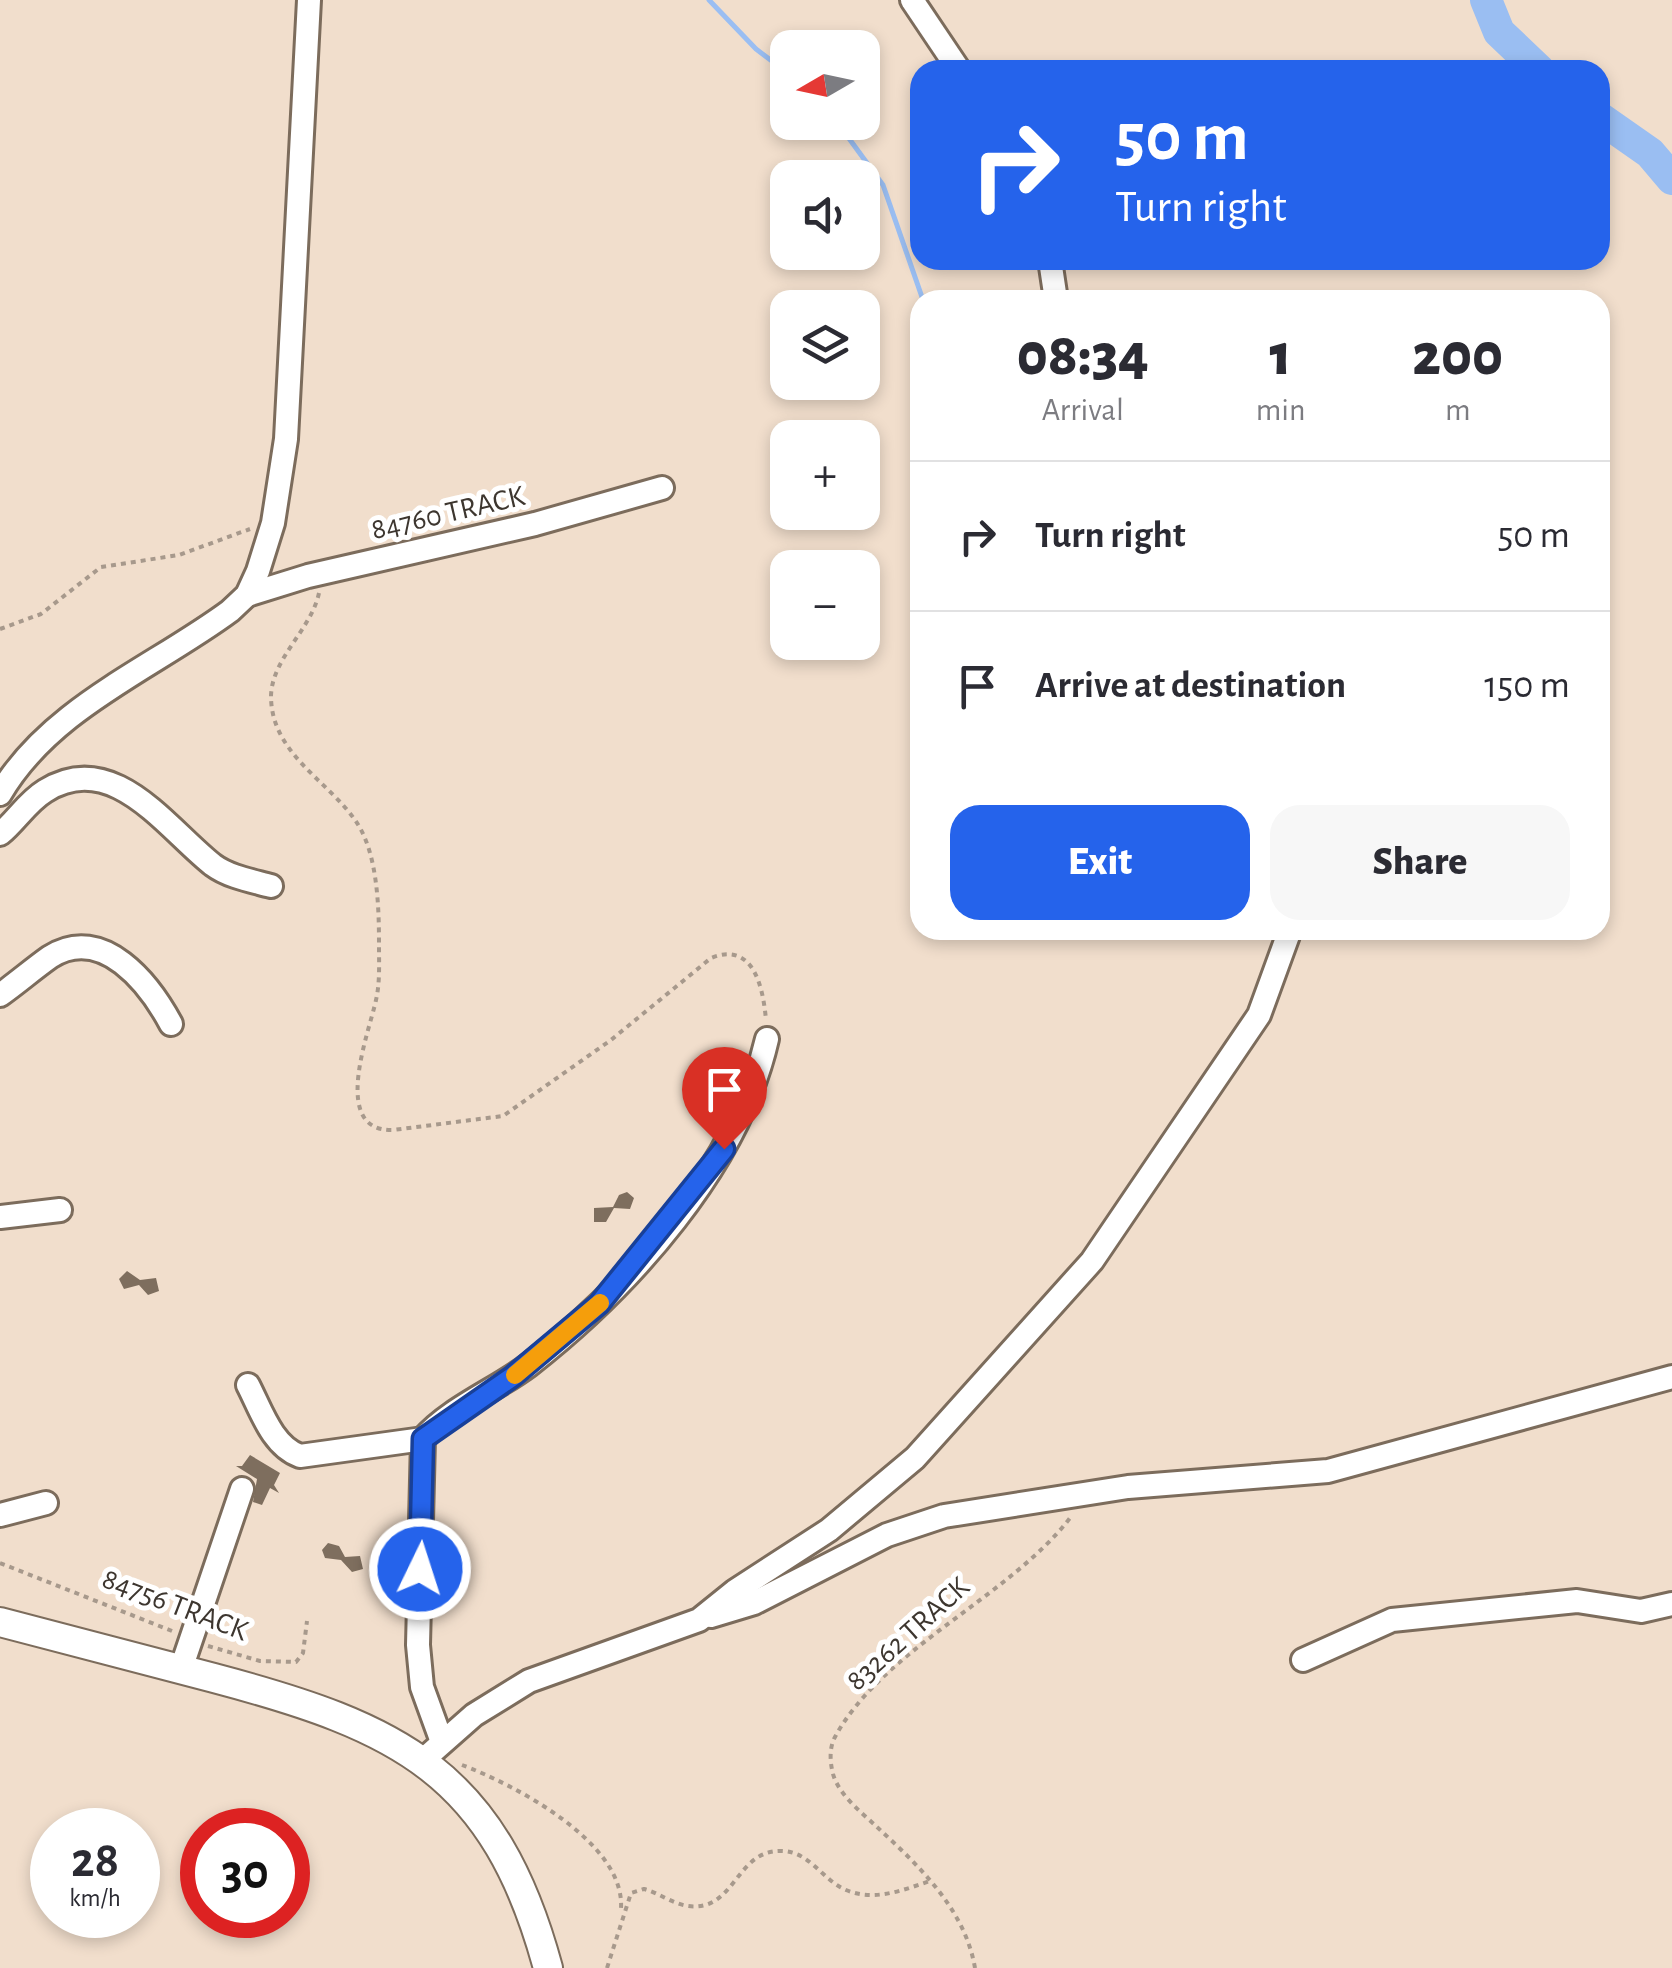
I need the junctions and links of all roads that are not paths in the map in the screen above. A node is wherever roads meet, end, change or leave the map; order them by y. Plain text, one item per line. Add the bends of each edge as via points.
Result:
1 (309, 0) edge
2 (912, 0) edge
3 (952, 60) edge
4 (662, 488) dead end
5 (247, 596) junction
6 (0, 794) edge
7 (0, 834) edge
8 (272, 886) dead end
9 (1286, 940) edge
10 (0, 995) edge
11 (171, 1024) dead end
12 (767, 1040) road end
13 (60, 1210) dead end
14 (0, 1217) edge
15 (1672, 1378) edge
16 (248, 1385) dead end
17 (423, 1439) junction
18 (242, 1489) dead end
19 (46, 1503) dead end
20 (0, 1515) edge
21 (1672, 1604) edge
22 (698, 1620) junction
23 (0, 1622) edge
24 (1303, 1660) dead end
25 (181, 1670) junction
26 (431, 1752) junction
27 (548, 1968) edge

1 - 5 street via 287,423 273,523
2 - 3 street
4 - 5 street, 84760 TRACK
5 - 6 street via 79,710 24,760
7 - 8 street via 47,790 87,778 152,807 214,866
9 - 22 street via 1259,1015 1092,1261 915,1458 829,1530
10 - 11 street via 62,952 101,952 144,981
12 - 17 street via 756,1087 724,1149 642,1256 550,1348
13 - 14 street
15 - 22 street via 1328,1471 1128,1487 916,1524 754,1603
16 - 17 street via 287,1452 300,1456
17 - 26 street via 418,1645
18 - 25 street
19 - 20 street
21 - 24 street via 1640,1611 1577,1600 1392,1620
22 - 26 street via 529,1681 474,1714
23 - 25 street
25 - 26 street via 338,1714
26 - 27 street via 502,1848 526,1895

